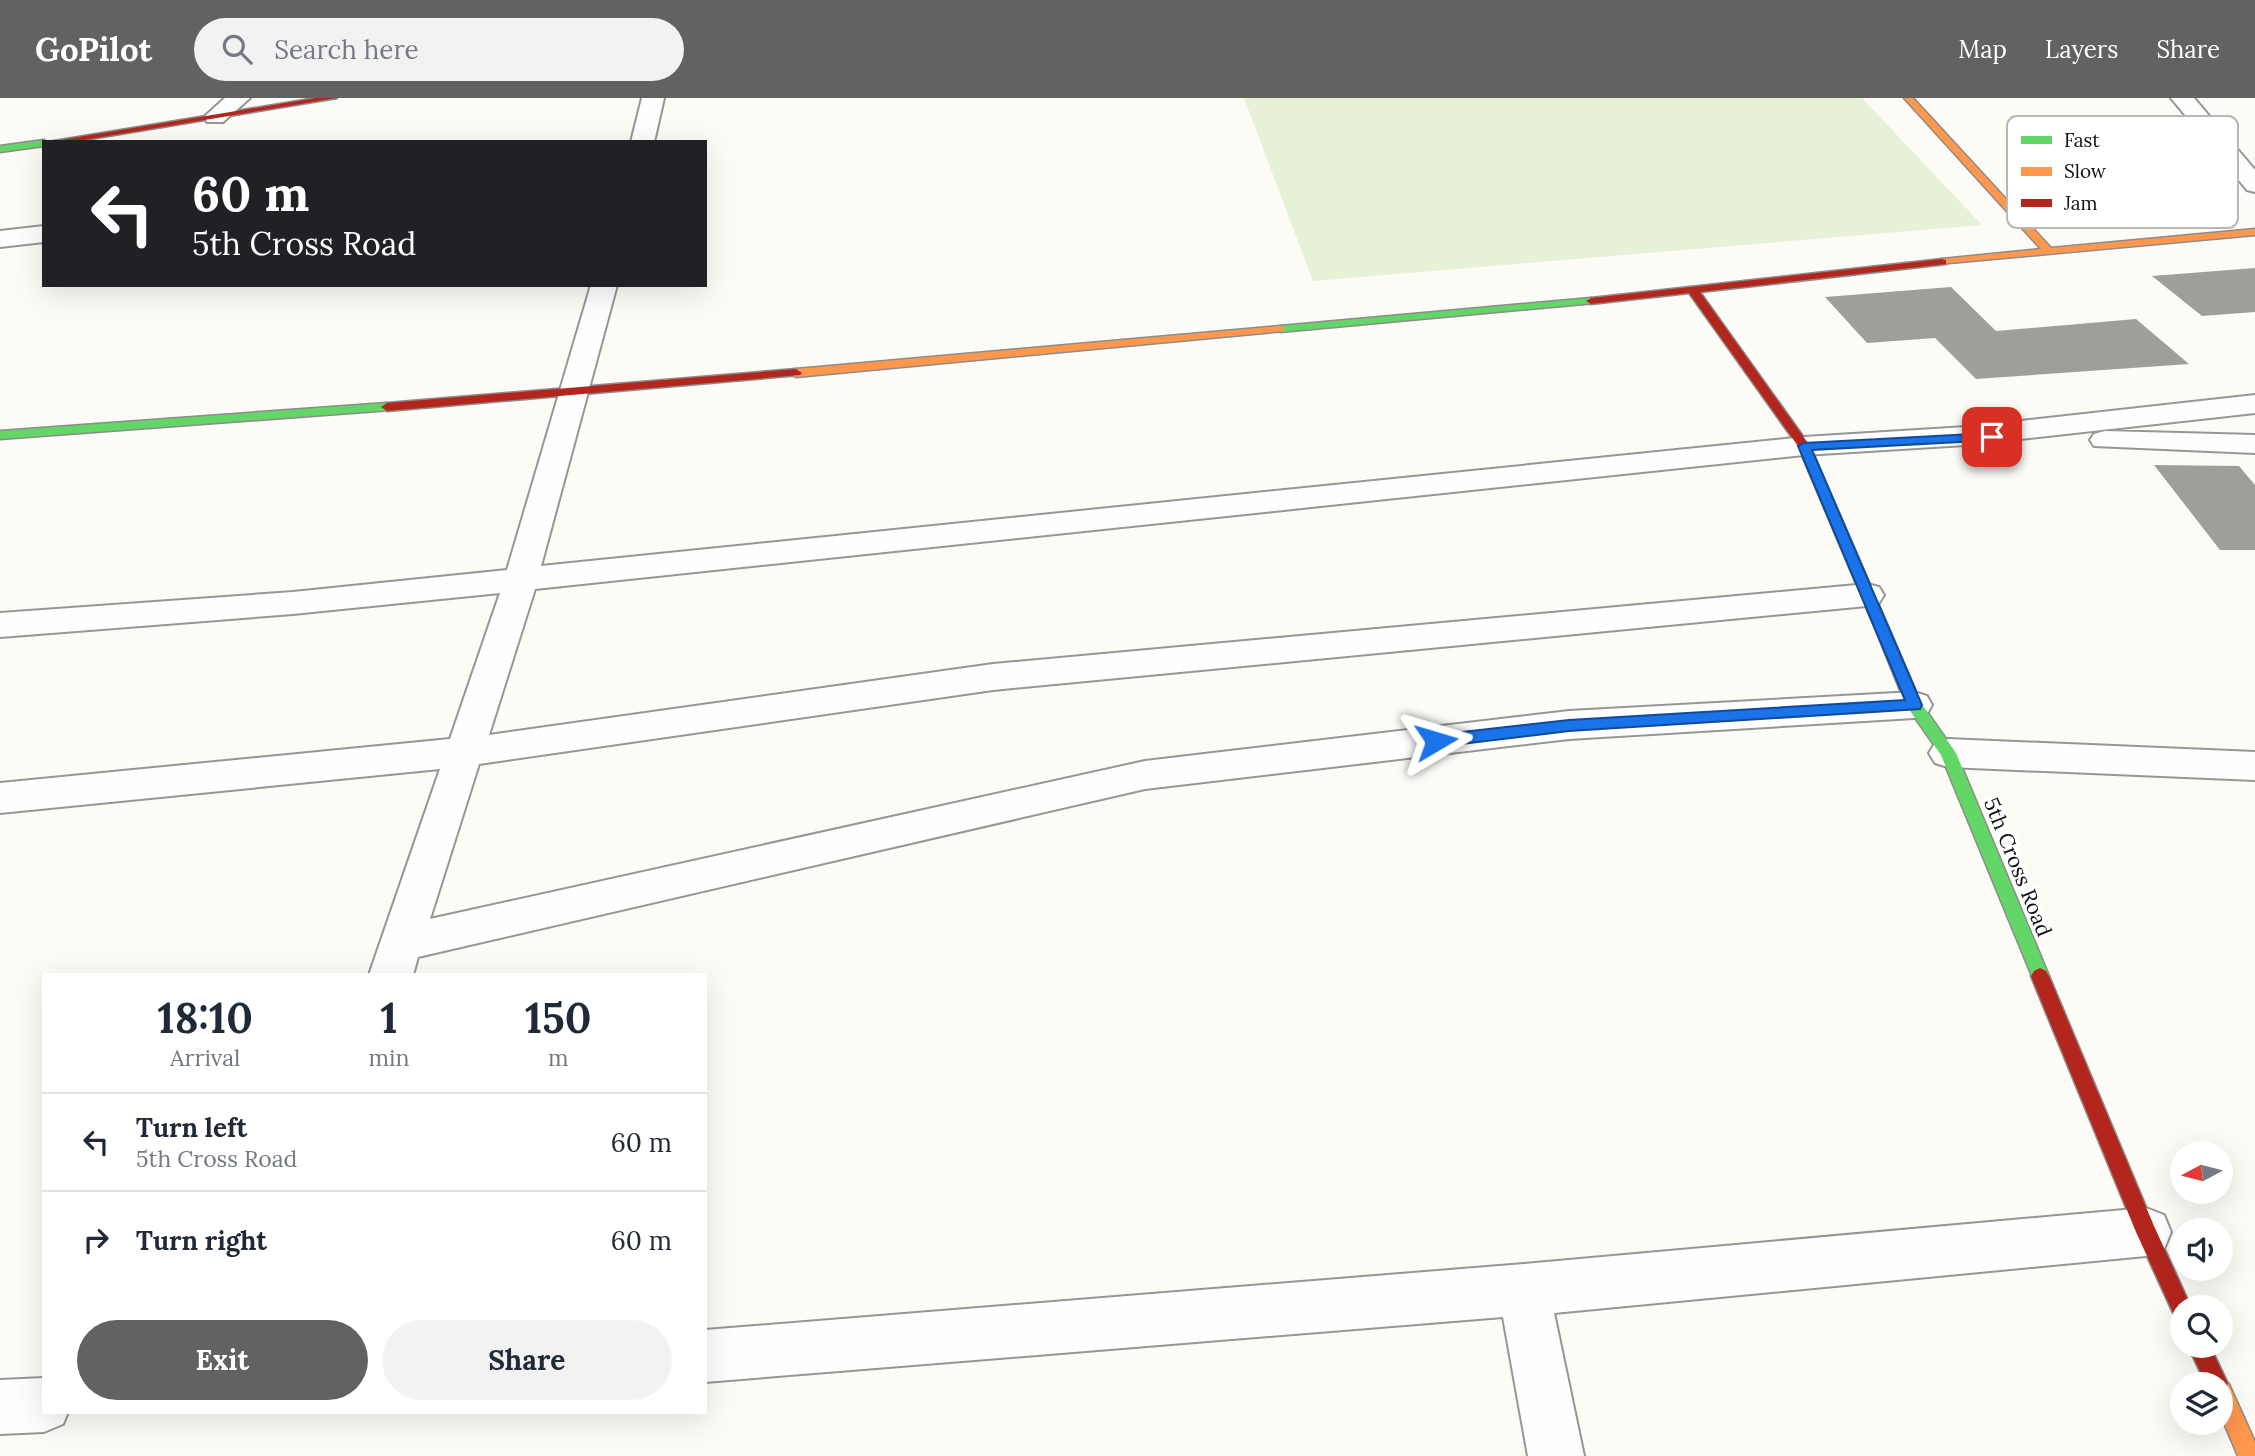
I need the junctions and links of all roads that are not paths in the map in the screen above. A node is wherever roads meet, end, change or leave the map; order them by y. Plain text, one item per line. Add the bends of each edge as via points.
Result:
1 (239, 98) edge
2 (332, 98) edge
3 (653, 98) edge
4 (1908, 98) edge
5 (2182, 98) edge
6 (2197, 116) edge
7 (215, 117) junction
8 (66, 140) edge
9 (642, 140) edge
10 (42, 143) edge
11 (0, 149) edge
12 (2238, 165) edge
13 (2255, 185) edge
14 (2007, 206) edge
15 (2027, 228) edge
16 (2255, 232) edge
17 (42, 234) edge
18 (0, 239) edge
19 (2047, 250) junction
20 (603, 287) edge
21 (1694, 292) junction
22 (576, 393) junction
23 (2255, 404) edge
24 (0, 435) edge
25 (1966, 436) junction
26 (2255, 444) edge
27 (1804, 446) junction
28 (521, 579) junction
29 (1867, 595) junction
30 (0, 625) edge
31 (1914, 705) junction
32 (465, 752) junction
33 (1948, 753) junction
34 (2255, 766) edge
35 (0, 798) edge
36 (396, 959) edge
37 (2146, 1232) junction
38 (1524, 1290) junction
39 (2175, 1295) edge
40 (707, 1356) edge
41 (2233, 1418) edge
42 (1556, 1456) edge
43 (2250, 1456) edge

1 - 7 street
2 - 7 street
3 - 9 street
4 - 14 street
5 - 6 street
7 - 8 street
10 - 11 street
12 - 13 street
15 - 19 street
16 - 19 street
17 - 18 street
19 - 21 street
20 - 22 street
21 - 22 street
21 - 27 street, 5th Cross Road
22 - 24 street
22 - 28 street
23 - 25 street
25 - 26 street
25 - 27 street
27 - 28 street
27 - 29 street, 5th Cross Road
28 - 30 street via 293,603
28 - 32 street
29 - 31 street, 5th Cross Road
29 - 32 street via 993,677
31 - 33 street, 5th Cross Road
31 - 36 street via 1569,725 1145,775
32 - 35 street
32 - 36 street
33 - 34 street
33 - 37 street, 5th Cross Road
37 - 38 street
37 - 39 street, 5th Cross Road
38 - 40 street
38 - 42 street
41 - 43 street

